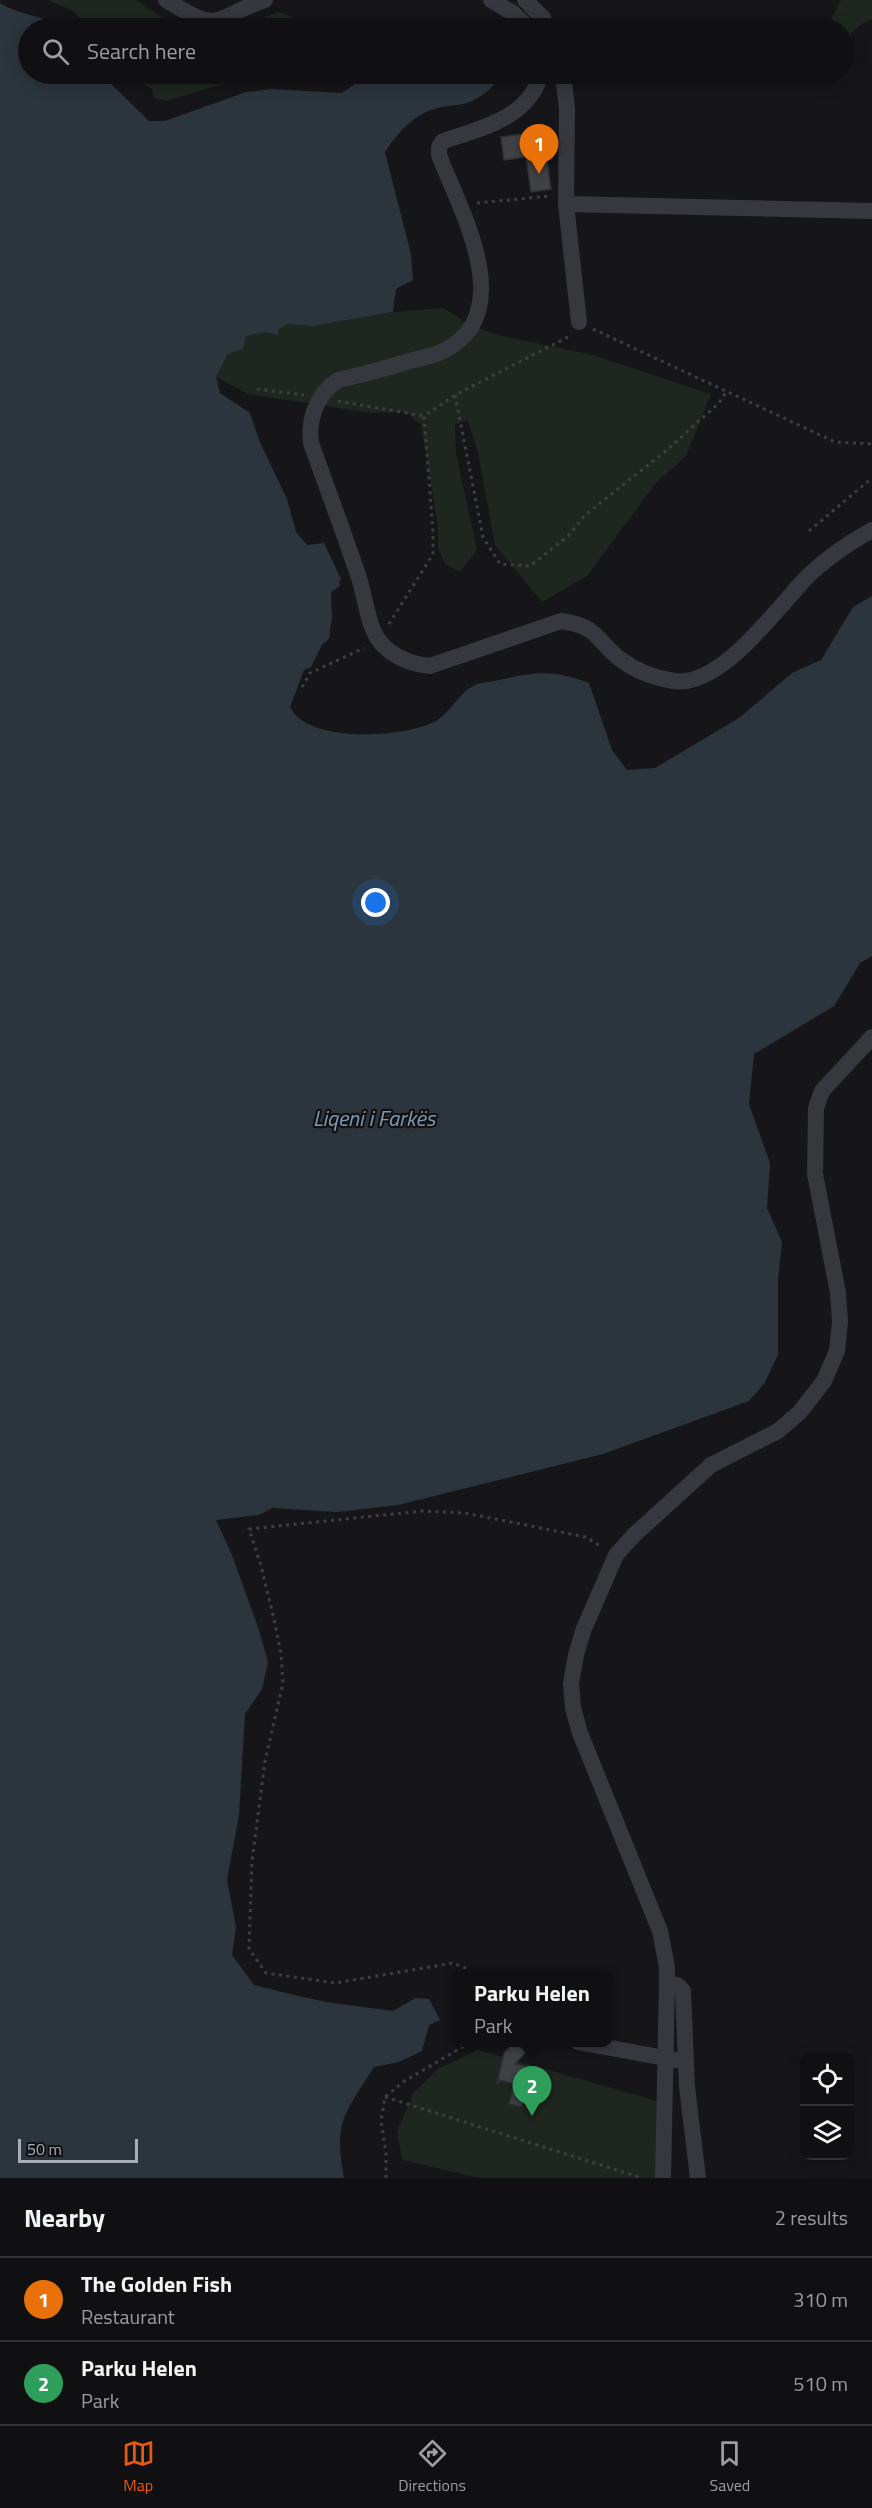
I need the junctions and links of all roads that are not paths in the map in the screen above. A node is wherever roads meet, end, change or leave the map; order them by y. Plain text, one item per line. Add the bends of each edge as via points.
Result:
1 (166, 0) edge
2 (265, 0) edge
3 (491, 0) edge
4 (525, 0) edge
5 (196, 18) edge
6 (225, 18) edge
7 (518, 18) edge
8 (543, 18) edge
9 (538, 84) edge
10 (564, 84) edge
11 (566, 204) junction
12 (872, 211) edge
13 (579, 322) road end
14 (872, 530) edge
15 (872, 1037) edge
16 (667, 1984) junction
17 (600, 2047) edge
18 (666, 2059) junction
19 (686, 2061) junction
20 (663, 2178) edge
21 (698, 2178) edge

1 - 5 street
2 - 6 street
3 - 7 street
4 - 8 street
9 - 14 street via 534,94 506,118 443,141 439,147 479,262 478,310 467,332 440,353 338,380 320,398 309,428 380,642 400,659 430,666 561,621 581,623 635,669 676,682 696,680 744,646 811,573
10 - 11 street
11 - 12 street
11 - 13 street
15 - 16 street via 822,1091 816,1108 815,1174 840,1322 837,1351 824,1381 800,1412 778,1431 711,1465 633,1536 616,1555 576,1655 571,1683 573,1708 660,1931
16 - 18 street
16 - 19 street via 677,1985 683,1991
17 - 18 street
18 - 19 street
18 - 20 street
19 - 21 street

